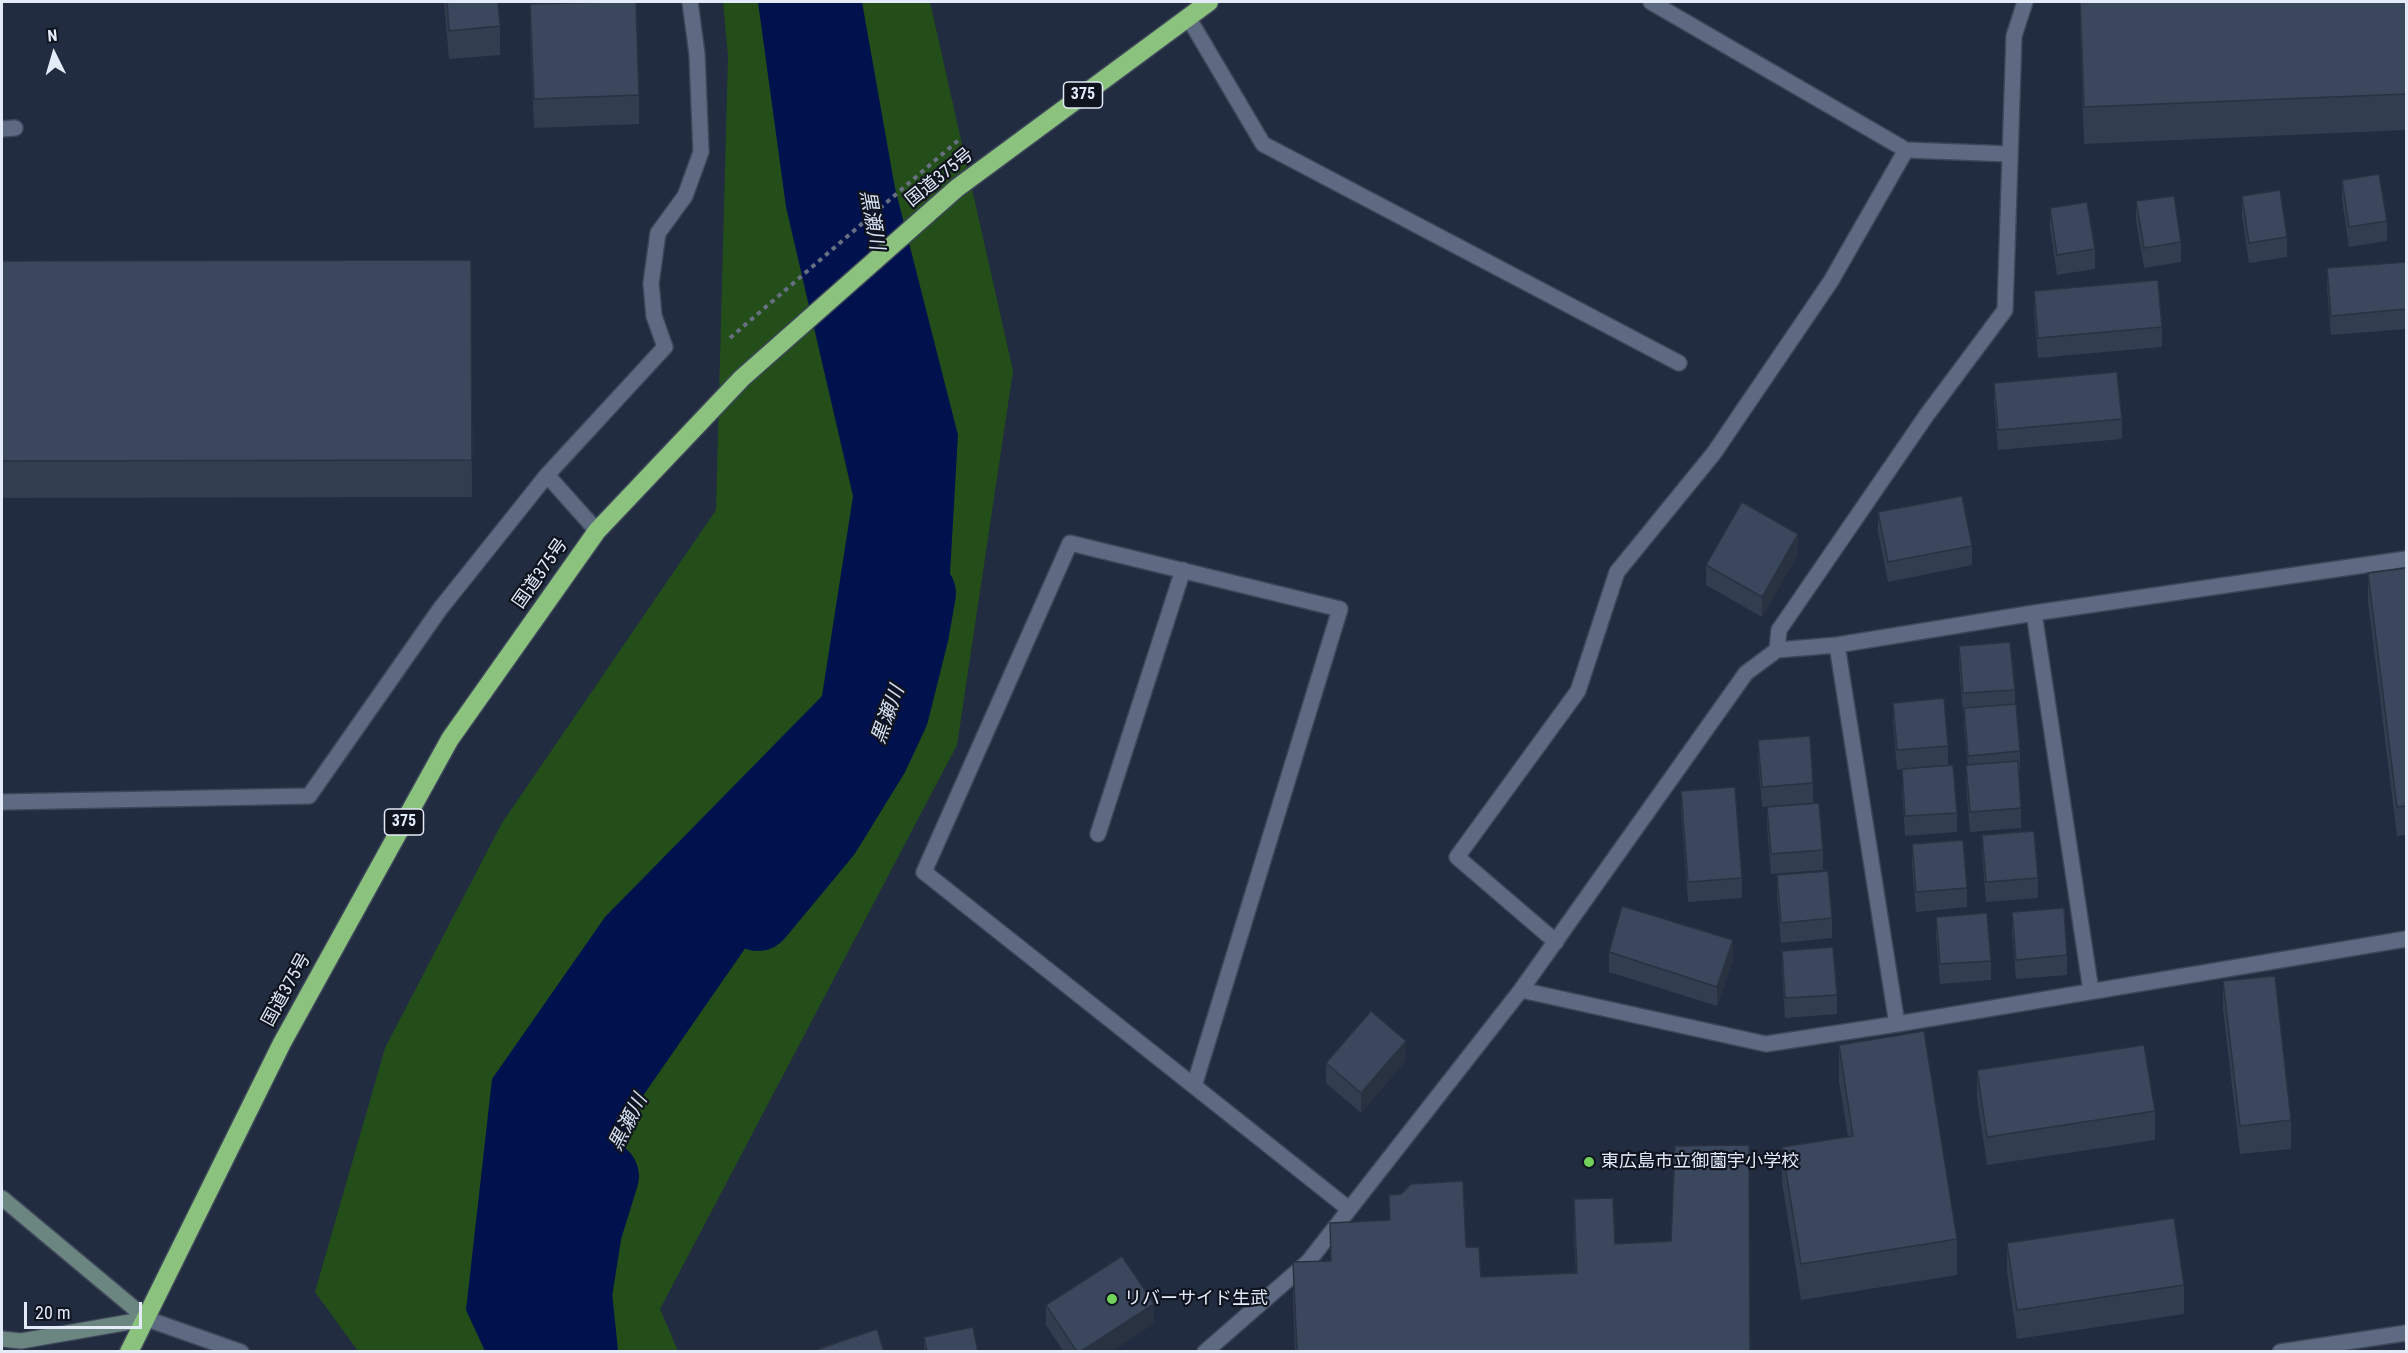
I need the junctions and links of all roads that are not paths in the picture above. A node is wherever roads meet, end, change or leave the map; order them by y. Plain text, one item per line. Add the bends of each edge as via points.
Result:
1 (690, 2) edge
2 (1209, 2) edge
3 (1651, 2) edge
4 (2025, 2) edge
5 (1188, 17) junction
6 (1906, 150) junction
7 (2010, 154) junction
8 (1679, 363) dead end
9 (547, 475) junction
10 (597, 531) junction
11 (2406, 559) edge
12 (1183, 570) junction
13 (2034, 613) junction
14 (1837, 645) junction
15 (1777, 650) junction
16 (2, 802) edge
17 (1098, 834) dead end
18 (2406, 939) edge
19 (1556, 942) junction
20 (1521, 990) junction
21 (2091, 991) junction
22 (1897, 1024) junction
23 (1194, 1086) junction
24 (2, 1198) edge
25 (1349, 1209) junction
26 (147, 1319) junction
27 (2406, 1333) edge
28 (2, 1339) edge
29 (129, 1352) edge
30 (241, 1352) edge
31 (1205, 1352) edge
32 (2280, 1352) edge

1 - 9 street via 697,54 701,152 685,196 658,233 651,283 654,316 665,347
2 - 5 highway, 国道375号 / 375
3 - 6 street
4 - 7 street via 2014,36
5 - 8 street via 1263,144
5 - 10 highway, 国道375号 / 375 via 957,188 742,378
6 - 7 street
6 - 19 street via 1831,281 1714,453 1617,572 1578,691 1457,857
7 - 15 street via 2005,310 1926,416 1779,630
9 - 10 street
9 - 16 street via 440,609 309,796
10 - 26 highway, 国道375号 / 375 via 450,739 282,1044
11 - 13 street
12 - 17 street
12 - 23 street via 1340,609
12 - 23 street via 1070,543 924,872
13 - 14 street
13 - 21 street
14 - 15 street
14 - 22 street
15 - 19 street via 1746,673
18 - 21 street
19 - 20 street
20 - 22 street via 1766,1044
20 - 25 street
21 - 22 street
23 - 25 street
24 - 26 street
25 - 31 street via 1308,1262
26 - 28 street via 21,1341
26 - 29 highway, 国道375号 / 375
26 - 30 street
27 - 32 street

